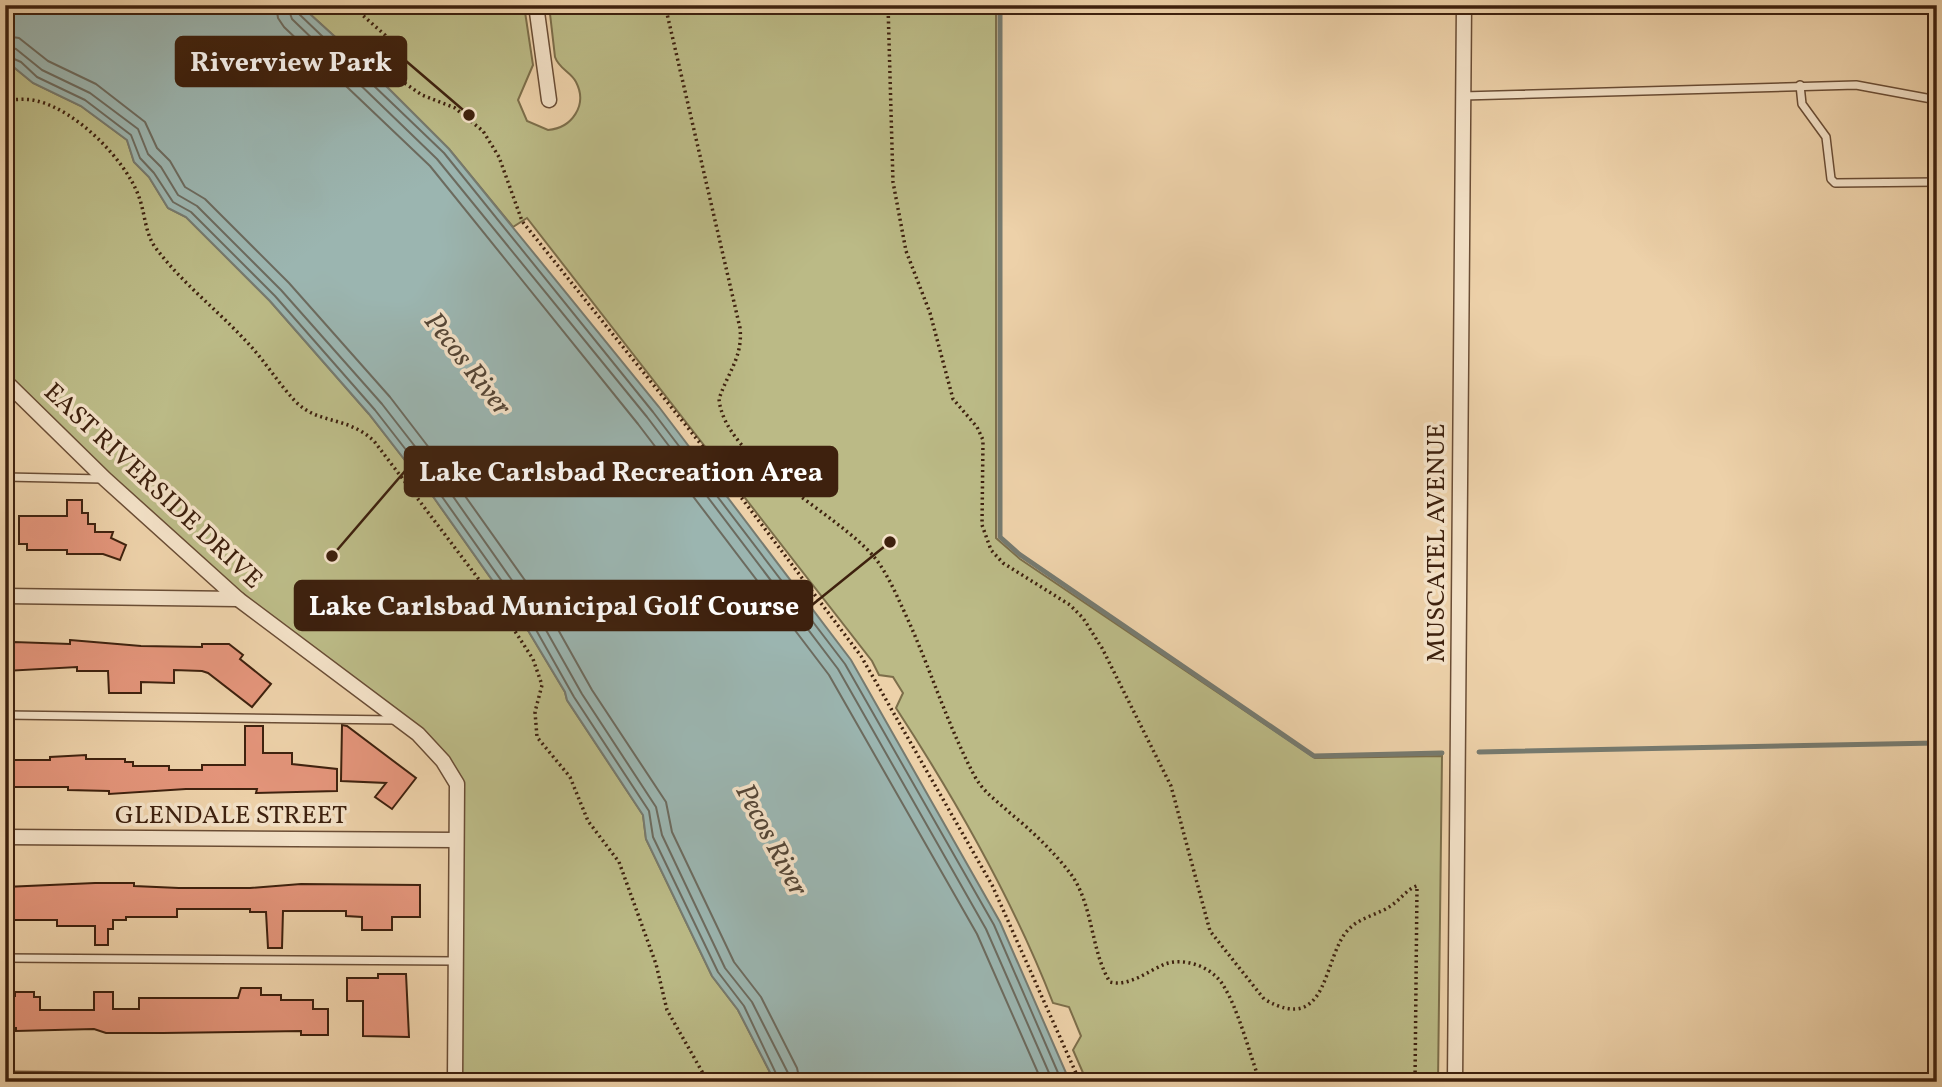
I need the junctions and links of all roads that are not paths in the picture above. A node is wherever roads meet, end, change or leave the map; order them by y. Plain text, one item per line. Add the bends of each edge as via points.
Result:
1 (536, 5) edge
2 (1464, 5) edge
3 (1800, 85) junction
4 (1462, 96) junction
5 (549, 100) dead end
6 (1937, 100) edge
7 (1937, 182) edge
8 (5, 381) edge
9 (5, 477) edge
10 (105, 479) junction
11 (5, 596) edge
12 (238, 599) junction
13 (5, 715) edge
14 (400, 720) junction
15 (5, 837) edge
16 (456, 840) junction
17 (5, 958) edge
18 (455, 961) junction
19 (5, 1079) edge
20 (334, 1082) edge
21 (454, 1082) edge
22 (1455, 1082) edge

1 - 5 street
2 - 4 street, MUSCATEL AVENUE
3 - 4 lane
3 - 6 lane via 1856,85
3 - 7 lane via 1802,104 1826,137 1835,183
4 - 22 street, MUSCATEL AVENUE
8 - 10 street, EAST RIVERSIDE DRIVE
9 - 10 lane
10 - 12 street, EAST RIVERSIDE DRIVE
11 - 12 street
12 - 14 street, EAST RIVERSIDE DRIVE
13 - 14 lane
14 - 16 street, EAST RIVERSIDE DRIVE via 430,745 452,773 457,784
15 - 16 street, GLENDALE STREET
16 - 18 street, EAST RIVERSIDE DRIVE
17 - 18 lane
18 - 21 street, EAST RIVERSIDE DRIVE
19 - 20 street

